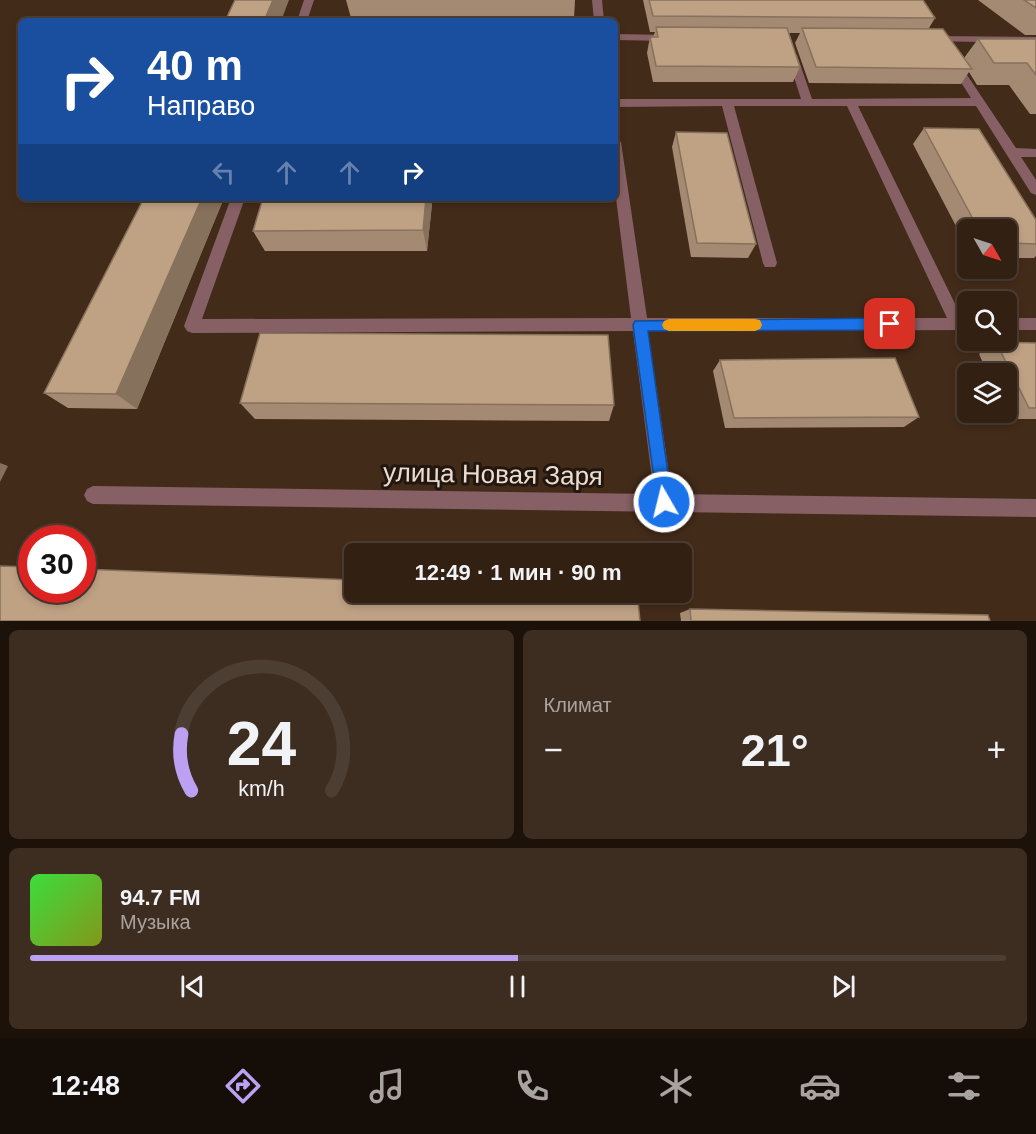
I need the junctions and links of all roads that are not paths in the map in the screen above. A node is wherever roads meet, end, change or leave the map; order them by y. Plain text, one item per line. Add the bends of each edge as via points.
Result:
1 (309, 0) edge
2 (597, 0) edge
3 (303, 18) edge
4 (599, 18) edge
5 (935, 34) junction
6 (618, 37) edge
7 (683, 38) edge
8 (915, 39) edge
9 (1036, 40) edge
10 (789, 49) edge
11 (979, 102) junction
12 (618, 103) edge
13 (727, 103) junction
14 (808, 103) junction
15 (851, 103) junction
16 (1012, 152) junction
17 (1036, 153) edge
18 (618, 164) edge
19 (1036, 190) edge
20 (237, 201) edge
21 (770, 263) dead end
22 (957, 312) edge
23 (957, 324) edge
24 (1017, 324) edge
25 (1036, 324) edge
26 (640, 325) junction
27 (93, 495) dead end
28 (664, 502) junction
29 (1036, 508) edge

1 - 3 street
2 - 4 street
5 - 8 street
5 - 9 street
5 - 11 street
6 - 7 street
10 - 14 street
11 - 15 street
11 - 16 street
12 - 13 street
13 - 14 street
13 - 21 street
14 - 15 street
15 - 22 street
16 - 17 street
16 - 19 street
18 - 26 street
20 - 26 street via 192,326
23 - 26 street
24 - 25 street
26 - 28 street
27 - 28 street, улица Новая Заря
28 - 29 street, улица Новая Заря

